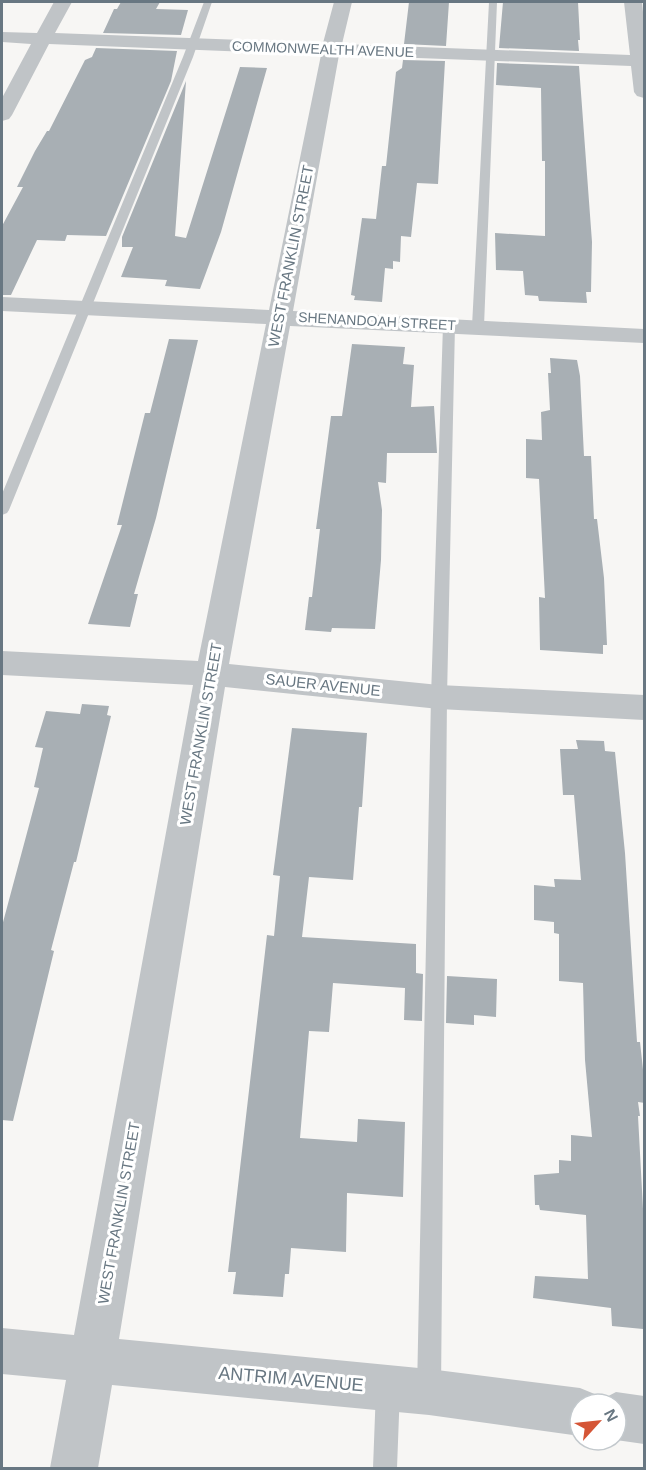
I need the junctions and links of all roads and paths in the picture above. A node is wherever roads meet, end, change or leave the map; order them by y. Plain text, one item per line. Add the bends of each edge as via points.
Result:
1 (63, 2) edge
2 (208, 2) edge
3 (343, 2) edge
4 (494, 2) edge
5 (633, 2) edge
6 (2, 37) edge
7 (44, 39) junction
8 (192, 44) junction
9 (331, 50) junction
10 (492, 56) junction
11 (642, 61) edge
12 (645, 92) edge
13 (2, 115) edge
14 (2, 304) edge
15 (83, 310) junction
16 (280, 316) junction
17 (449, 325) junction
18 (478, 326) junction
19 (645, 336) edge
20 (2, 510) edge
21 (2, 663) edge
22 (211, 674) junction
23 (439, 697) junction
24 (645, 708) edge
25 (2, 1351) edge
26 (94, 1360) junction
27 (408, 1390) junction
28 (568, 1410) edge
29 (628, 1418) edge
30 (645, 1420) edge
31 (74, 1468) edge
32 (385, 1468) edge

1 - 7 street
2 - 8 lane
3 - 9 street, WEST FRANKLIN STREET
4 - 10 lane
5 - 11 street
6 - 7 street, COMMONWEALTH AVENUE
7 - 8 street, COMMONWEALTH AVENUE
7 - 13 street
8 - 9 street, COMMONWEALTH AVENUE
8 - 15 lane
9 - 10 street, COMMONWEALTH AVENUE
9 - 16 street, WEST FRANKLIN STREET
10 - 11 street, COMMONWEALTH AVENUE
10 - 18 lane
11 - 12 street
14 - 15 street, SHENANDOAH STREET
15 - 16 street, SHENANDOAH STREET
15 - 20 lane
16 - 17 street, SHENANDOAH STREET
16 - 22 street, WEST FRANKLIN STREET
17 - 18 street, SHENANDOAH STREET
17 - 23 lane
18 - 19 street, SHENANDOAH STREET
21 - 22 street, SAUER AVENUE
22 - 23 street, SAUER AVENUE
22 - 26 street, WEST FRANKLIN STREET
23 - 24 street, SAUER AVENUE
23 - 27 lane
25 - 26 street, ANTRIM AVENUE
26 - 27 street, ANTRIM AVENUE
26 - 31 street, WEST FRANKLIN STREET
27 - 28 street, ANTRIM AVENUE
27 - 32 lane
29 - 30 street

